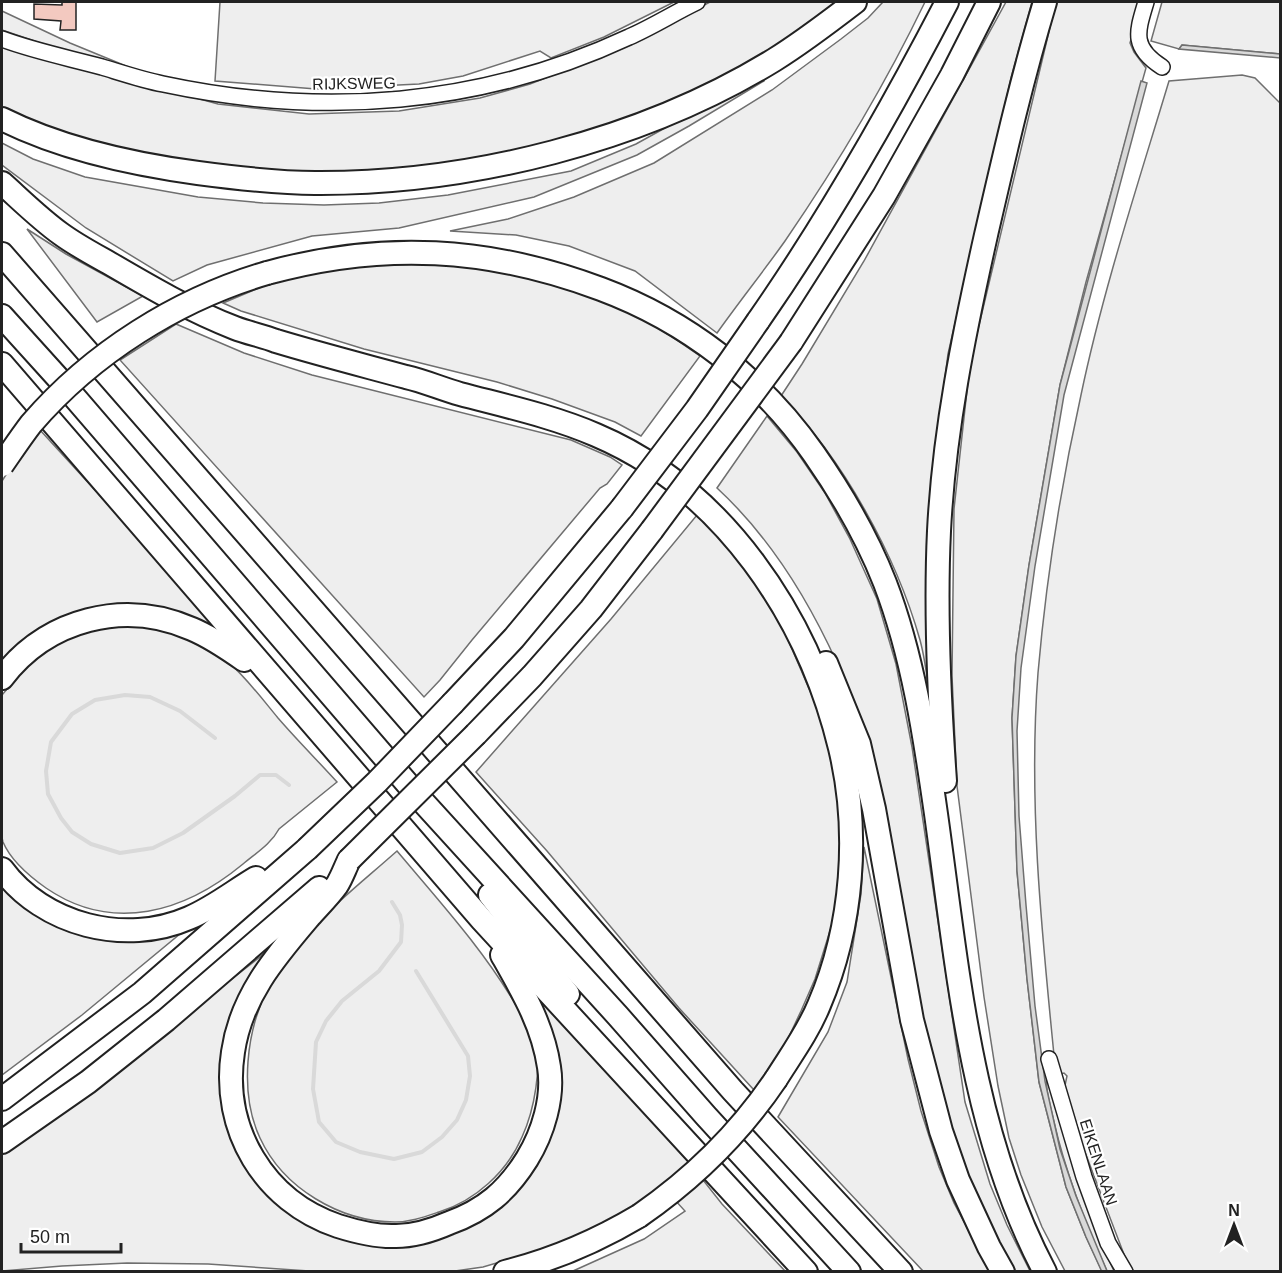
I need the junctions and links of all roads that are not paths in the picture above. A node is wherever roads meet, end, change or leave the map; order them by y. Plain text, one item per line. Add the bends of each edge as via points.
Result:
1 (697, 2) edge
2 (855, 2) edge
3 (947, 2) edge
4 (989, 2) edge
5 (1045, 2) edge
6 (1146, 2) edge
7 (2, 39) edge
8 (1162, 67) dead end
9 (2, 119) edge
10 (2, 183) edge
11 (2, 254) edge
12 (2, 316) edge
13 (2, 364) edge
14 (411, 378) junction
15 (2, 465) edge
16 (2, 678) edge
17 (276, 684) junction
18 (424, 804) junction
19 (307, 849) junction
20 (2, 869) edge
21 (334, 881) junction
22 (946, 887) junction
23 (482, 920) junction
24 (1049, 1059) dead end
25 (2, 1099) edge
26 (2, 1142) edge
27 (691, 1147) junction
28 (505, 1272) edge
29 (806, 1272) edge
30 (849, 1272) edge
31 (901, 1272) edge
32 (1003, 1272) edge
33 (1045, 1272) edge
34 (1125, 1272) edge

1 - 7 street, RIJKSWEG via 628,38 572,60 452,93 389,102 259,99 163,84
2 - 9 highway via 773,60 675,110 534,158 441,175 314,183 237,178 88,151 29,133
3 - 19 highway, bridge via 849,181 801,259 697,409 622,508 514,638 377,782
4 - 21 highway, bridge via 884,196 791,342 652,530 591,609 532,676 349,860
5 - 22 highway via 1004,156 958,360 943,480 937,642 946,796
6 - 8 street via 1138,30 1141,46
10 - 14 highway via 61,234 157,292 236,328
11 - 31 highway via 733,1091
12 - 18 highway
13 - 17 highway
14 - 28 highway, bridge via 597,435 668,477 704,506 736,539 772,587 796,630 817,675 844,766 851,844 845,912 819,1005 776,1079 713,1157 639,1216 573,1250
14 - 32 highway via 482,391 549,411 593,426 647,454 719,511 746,539 797,606 822,654 859,744 929,1089 958,1180
15 - 22 highway, bridge via 52,403 116,347 200,297 267,273 336,257 411,251 525,265 619,295 696,337 743,373 778,407 824,468 866,539 900,627 928,756
16 - 17 highway via 30,647 56,632 107,615 132,615 191,628 222,644
17 - 23 highway
18 - 27 highway via 502,912
18 - 30 highway
19 - 20 highway via 187,919 126,931 74,922 51,911 10,880
19 - 25 highway via 142,993
21 - 23 highway via 260,979 240,1022 231,1082 234,1111 246,1144 270,1183 303,1211 358,1233 396,1236 432,1230 473,1214 516,1177 542,1128 550,1070 544,1039 531,1007
21 - 26 highway via 88,1082
22 - 33 highway via 959,990 983,1111 1016,1211
23 - 27 highway
24 - 34 street, EIKENLAAN via 1084,1177 1108,1244
27 - 29 highway

